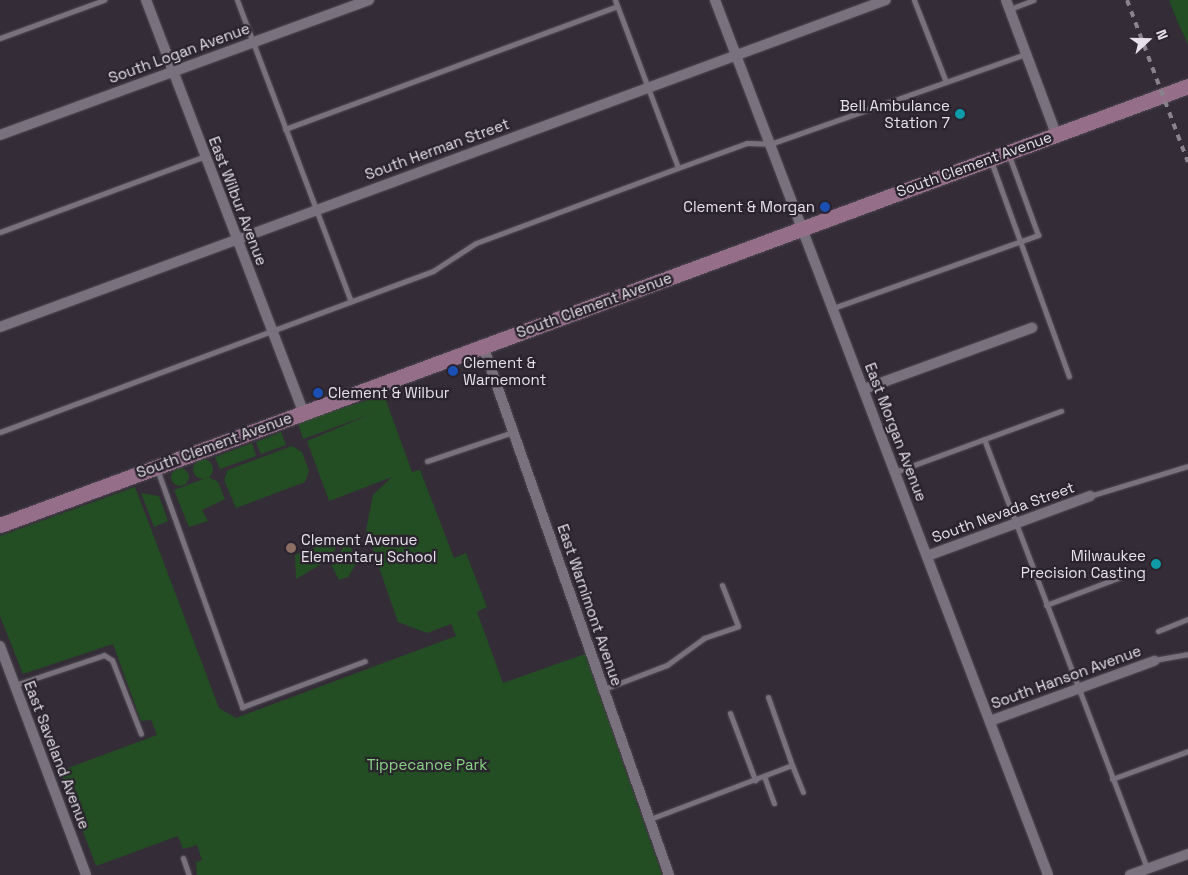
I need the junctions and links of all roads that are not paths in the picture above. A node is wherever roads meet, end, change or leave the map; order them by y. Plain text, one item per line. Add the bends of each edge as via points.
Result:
1 (104, 0) edge
2 (146, 0) edge
3 (237, 0) edge
4 (369, 0) edge
5 (715, 0) edge
6 (886, 0) edge
7 (914, 0) edge
8 (1033, 0) edge
9 (616, 3) edge
10 (1008, 4) edge
11 (0, 38) edge
12 (252, 42) junction
13 (1026, 54) junction
14 (736, 55) junction
15 (173, 71) junction
16 (946, 82) junction
17 (1188, 86) edge
18 (648, 87) junction
19 (285, 129) junction
20 (1056, 134) junction
21 (0, 135) edge
22 (770, 144) junction
23 (1008, 152) junction
24 (205, 156) junction
25 (990, 158) junction
26 (678, 168) junction
27 (316, 210) junction
28 (802, 228) junction
29 (0, 232) edge
30 (237, 238) junction
31 (1020, 241) junction
32 (352, 301) junction
33 (832, 308) junction
34 (0, 327) edge
35 (1032, 328) dead end
36 (272, 330) junction
37 (483, 346) junction
38 (1069, 376) dead end
39 (864, 389) junction
40 (1060, 411) dead end
41 (304, 412) junction
42 (0, 432) edge
43 (514, 432) junction
44 (984, 439) junction
45 (427, 461) dead end
46 (156, 466) junction
47 (1188, 466) edge
48 (895, 472) junction
49 (1090, 496) joint
50 (1016, 523) junction
51 (0, 525) edge
52 (927, 556) junction
53 (1123, 576) dead end
54 (722, 584) dead end
55 (1046, 605) junction
56 (1188, 619) edge
57 (1158, 631) dead end
58 (0, 646) edge
59 (1188, 654) edge
60 (1154, 660) joint
61 (365, 661) dead end
62 (15, 685) junction
63 (604, 688) junction
64 (1077, 688) junction
65 (768, 697) dead end
66 (730, 713) dead end
67 (990, 721) junction
68 (141, 734) dead end
69 (1188, 751) edge
70 (792, 765) junction
71 (764, 776) junction
72 (1112, 778) junction
73 (755, 780) junction
74 (802, 792) dead end
75 (774, 803) dead end
76 (650, 819) junction
77 (1188, 854) edge
78 (183, 858) dead end
79 (1147, 869) junction
80 (86, 875) edge
81 (189, 875) edge
82 (669, 875) edge
83 (1048, 875) edge
84 (1130, 875) edge

1 - 11 lane
2 - 15 street, East Wilbur Avenue
3 - 12 lane
4 - 12 street, South Logan Avenue
5 - 14 street, East Morgan Avenue
6 - 14 street, South Herman Street
7 - 16 lane
8 - 10 lane
9 - 18 lane
9 - 19 lane
10 - 13 street
12 - 15 street, South Logan Avenue
12 - 19 lane
13 - 16 lane
13 - 20 street
14 - 18 street, South Herman Street
14 - 22 street, East Morgan Avenue
15 - 21 street, South Logan Avenue
15 - 24 street, East Wilbur Avenue
16 - 22 lane
17 - 20 street, South Clement Avenue
18 - 26 lane
18 - 27 street, South Herman Street
19 - 27 lane
20 - 23 street, South Clement Avenue
22 - 26 lane via 747,143
22 - 28 street, East Morgan Avenue
23 - 25 street, South Clement Avenue
23 - 31 lane via 1038,235
24 - 29 lane
24 - 30 street, East Wilbur Avenue
25 - 28 street, South Clement Avenue
25 - 31 lane
26 - 32 lane via 476,243 433,271
27 - 30 street, South Herman Street
27 - 32 lane
28 - 33 street, East Morgan Avenue
28 - 37 street, South Clement Avenue
30 - 34 street, South Herman Street
30 - 36 street, East Wilbur Avenue
31 - 33 lane
31 - 38 lane
32 - 36 lane
33 - 39 street, East Morgan Avenue
35 - 39 street
36 - 41 street, East Wilbur Avenue
36 - 42 lane
37 - 41 street, South Clement Avenue
37 - 43 street, East Warnimont Avenue
39 - 48 street, East Morgan Avenue
40 - 44 lane
41 - 46 street, South Clement Avenue
43 - 45 lane
43 - 63 street, East Warnimont Avenue
44 - 48 lane
44 - 50 lane
46 - 51 street, South Clement Avenue
46 - 61 lane via 242,707
47 - 49 lane
48 - 52 street, East Morgan Avenue
49 - 50 street, South Nevada Street
50 - 52 street, South Nevada Street
50 - 55 lane
52 - 67 street, East Morgan Avenue
53 - 55 lane
54 - 63 lane via 738,626 704,638 667,664
55 - 64 lane
56 - 57 lane
58 - 62 street, East Saveland Avenue
59 - 60 lane
60 - 64 street, South Hanson Avenue
62 - 68 lane via 104,655 112,660
62 - 80 street, East Saveland Avenue
63 - 76 street, East Warnimont Avenue
64 - 67 street, South Hanson Avenue
64 - 72 lane
65 - 70 lane
66 - 73 lane
67 - 83 street, East Morgan Avenue
69 - 72 lane
70 - 71 lane
70 - 74 lane
71 - 73 lane
71 - 75 lane
72 - 79 lane
73 - 76 lane
76 - 82 street, East Warnimont Avenue
77 - 79 street
78 - 81 lane
79 - 84 street

